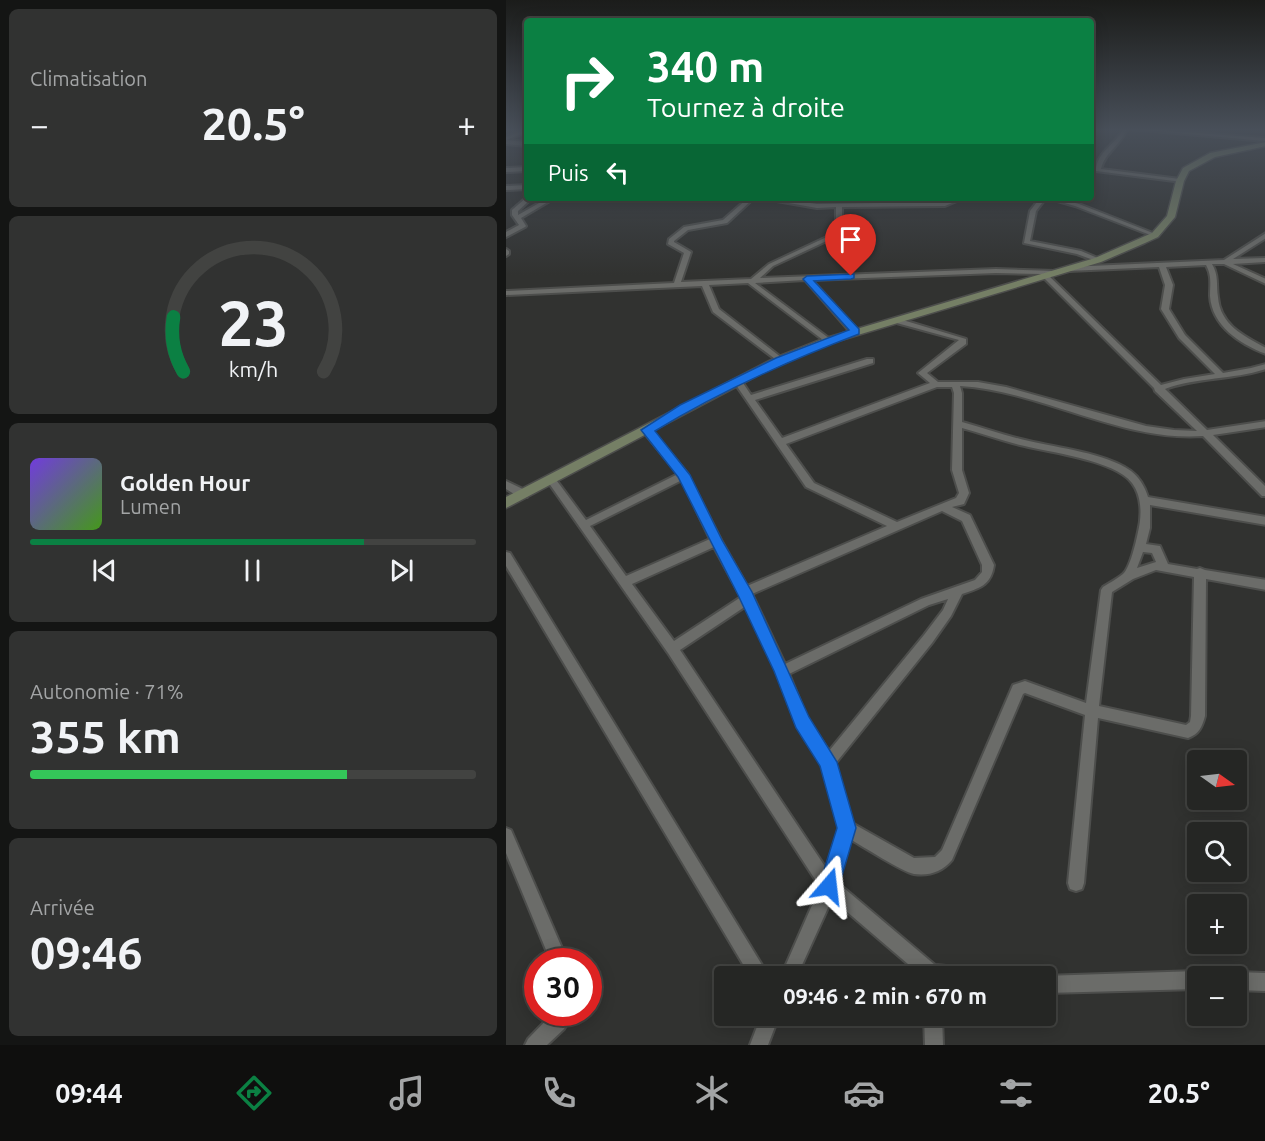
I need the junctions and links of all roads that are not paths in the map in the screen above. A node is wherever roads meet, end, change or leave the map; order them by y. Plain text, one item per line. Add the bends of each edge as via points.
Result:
1 (1152, 178) edge
2 (1182, 178) edge
3 (1180, 181) junction
4 (524, 187) edge
5 (506, 188) edge
6 (525, 201) edge
7 (547, 201) edge
8 (748, 201) edge
9 (788, 201) edge
10 (953, 201) edge
11 (1041, 201) edge
12 (1062, 201) edge
13 (839, 207) junction
14 (517, 218) junction
15 (506, 235) edge
16 (1155, 235) junction
17 (1265, 235) edge
18 (1098, 260) junction
19 (1265, 260) edge
20 (1225, 262) junction
21 (1208, 263) junction
22 (1162, 265) junction
23 (1068, 269) junction
24 (1049, 274) junction
25 (807, 279) junction
26 (1265, 282) edge
27 (751, 283) junction
28 (705, 284) junction
29 (677, 285) junction
30 (506, 293) edge
31 (896, 320) junction
32 (855, 332) junction
33 (827, 340) junction
34 (1265, 352) edge
35 (779, 360) junction
36 (870, 361) dead end
37 (1265, 366) edge
38 (1219, 374) junction
39 (738, 382) junction
40 (950, 383) junction
41 (936, 384) junction
42 (1158, 388) junction
43 (751, 398) junction
44 (957, 423) junction
45 (1265, 424) edge
46 (647, 430) junction
47 (1206, 434) junction
48 (781, 442) junction
49 (684, 475) junction
50 (551, 479) junction
51 (506, 485) edge
52 (1265, 493) edge
53 (523, 494) junction
54 (1144, 500) junction
55 (506, 503) edge
56 (942, 507) junction
57 (1265, 521) edge
58 (584, 525) junction
59 (895, 526) junction
60 (716, 542) junction
61 (1140, 548) junction
62 (506, 556) edge
63 (1164, 566) junction
64 (1200, 572) junction
65 (1129, 576) junction
66 (624, 582) junction
67 (1265, 585) edge
68 (957, 592) junction
69 (746, 596) junction
70 (672, 649) junction
71 (782, 671) junction
72 (1092, 711) junction
73 (828, 762) junction
74 (846, 828) junction
75 (506, 835) edge
76 (1076, 883) dead end
77 (829, 886) junction
78 (554, 948) edge
79 (753, 966) edge
80 (793, 966) edge
81 (921, 966) edge
82 (1187, 980) edge
83 (1247, 981) edge
84 (1265, 982) edge
85 (1056, 984) edge
86 (555, 1026) edge
87 (766, 1026) edge
88 (933, 1026) edge
89 (534, 1045) edge
90 (759, 1045) edge
91 (934, 1045) edge

1 - 3 street
2 - 3 street
3 - 16 street via 1171,218
4 - 5 street
6 - 14 street via 515,210
7 - 14 street
8 - 29 street via 725,222 686,228 671,240 670,243 688,252
9 - 13 street
10 - 13 street
11 - 18 street via 1033,211 1026,242 1079,252
12 - 16 street
13 - 27 street via 839,229 833,236 771,265
14 - 15 street via 523,226
16 - 18 street
17 - 20 street
18 - 23 street
19 - 20 street
20 - 21 street
20 - 26 street
21 - 22 street
21 - 34 street via 1217,279 1215,307 1223,324
22 - 23 street
22 - 38 street via 1169,285 1165,309 1182,336
23 - 24 street
24 - 25 street via 996,271
24 - 31 street
24 - 42 street
25 - 27 street
25 - 32 street
27 - 28 street
27 - 33 street
28 - 29 street
28 - 35 street via 716,310
29 - 30 street
31 - 32 street
31 - 41 street via 962,339 922,373
32 - 33 street
33 - 35 street
35 - 39 street
36 - 43 street
37 - 38 street
38 - 42 street via 1176,380
39 - 43 street
39 - 46 street
40 - 41 street
40 - 44 street via 958,393
40 - 47 street via 988,386 1148,428
41 - 48 street
42 - 47 street
43 - 48 street
44 - 54 street via 1120,469 1135,479
44 - 56 street via 957,470 963,497
45 - 47 street
46 - 49 street
46 - 50 street
47 - 52 street
48 - 59 street via 810,485
49 - 58 street
49 - 60 street
50 - 53 street
50 - 58 street
51 - 53 street
53 - 55 street
54 - 57 street
54 - 61 street via 1146,516
56 - 59 street
56 - 68 street via 966,518 988,565 987,574 979,583
58 - 66 street
59 - 69 street
60 - 66 street
60 - 69 street
61 - 63 street via 1156,549
61 - 65 street
62 - 79 street
63 - 64 street
63 - 65 street via 1145,568
64 - 67 street
64 - 72 street via 1196,725 1188,732
65 - 72 street via 1107,590
66 - 70 street
68 - 71 street via 925,602
68 - 73 street via 928,639
69 - 70 street
69 - 71 street
70 - 77 street
71 - 73 street via 802,722
72 - 74 street via 1025,687 1018,689 947,855 939,864 913,866
72 - 76 street
73 - 74 street
74 - 77 street
75 - 78 street
77 - 80 street
77 - 81 street
82 - 85 street
83 - 84 street
86 - 89 street
87 - 90 street
88 - 91 street

